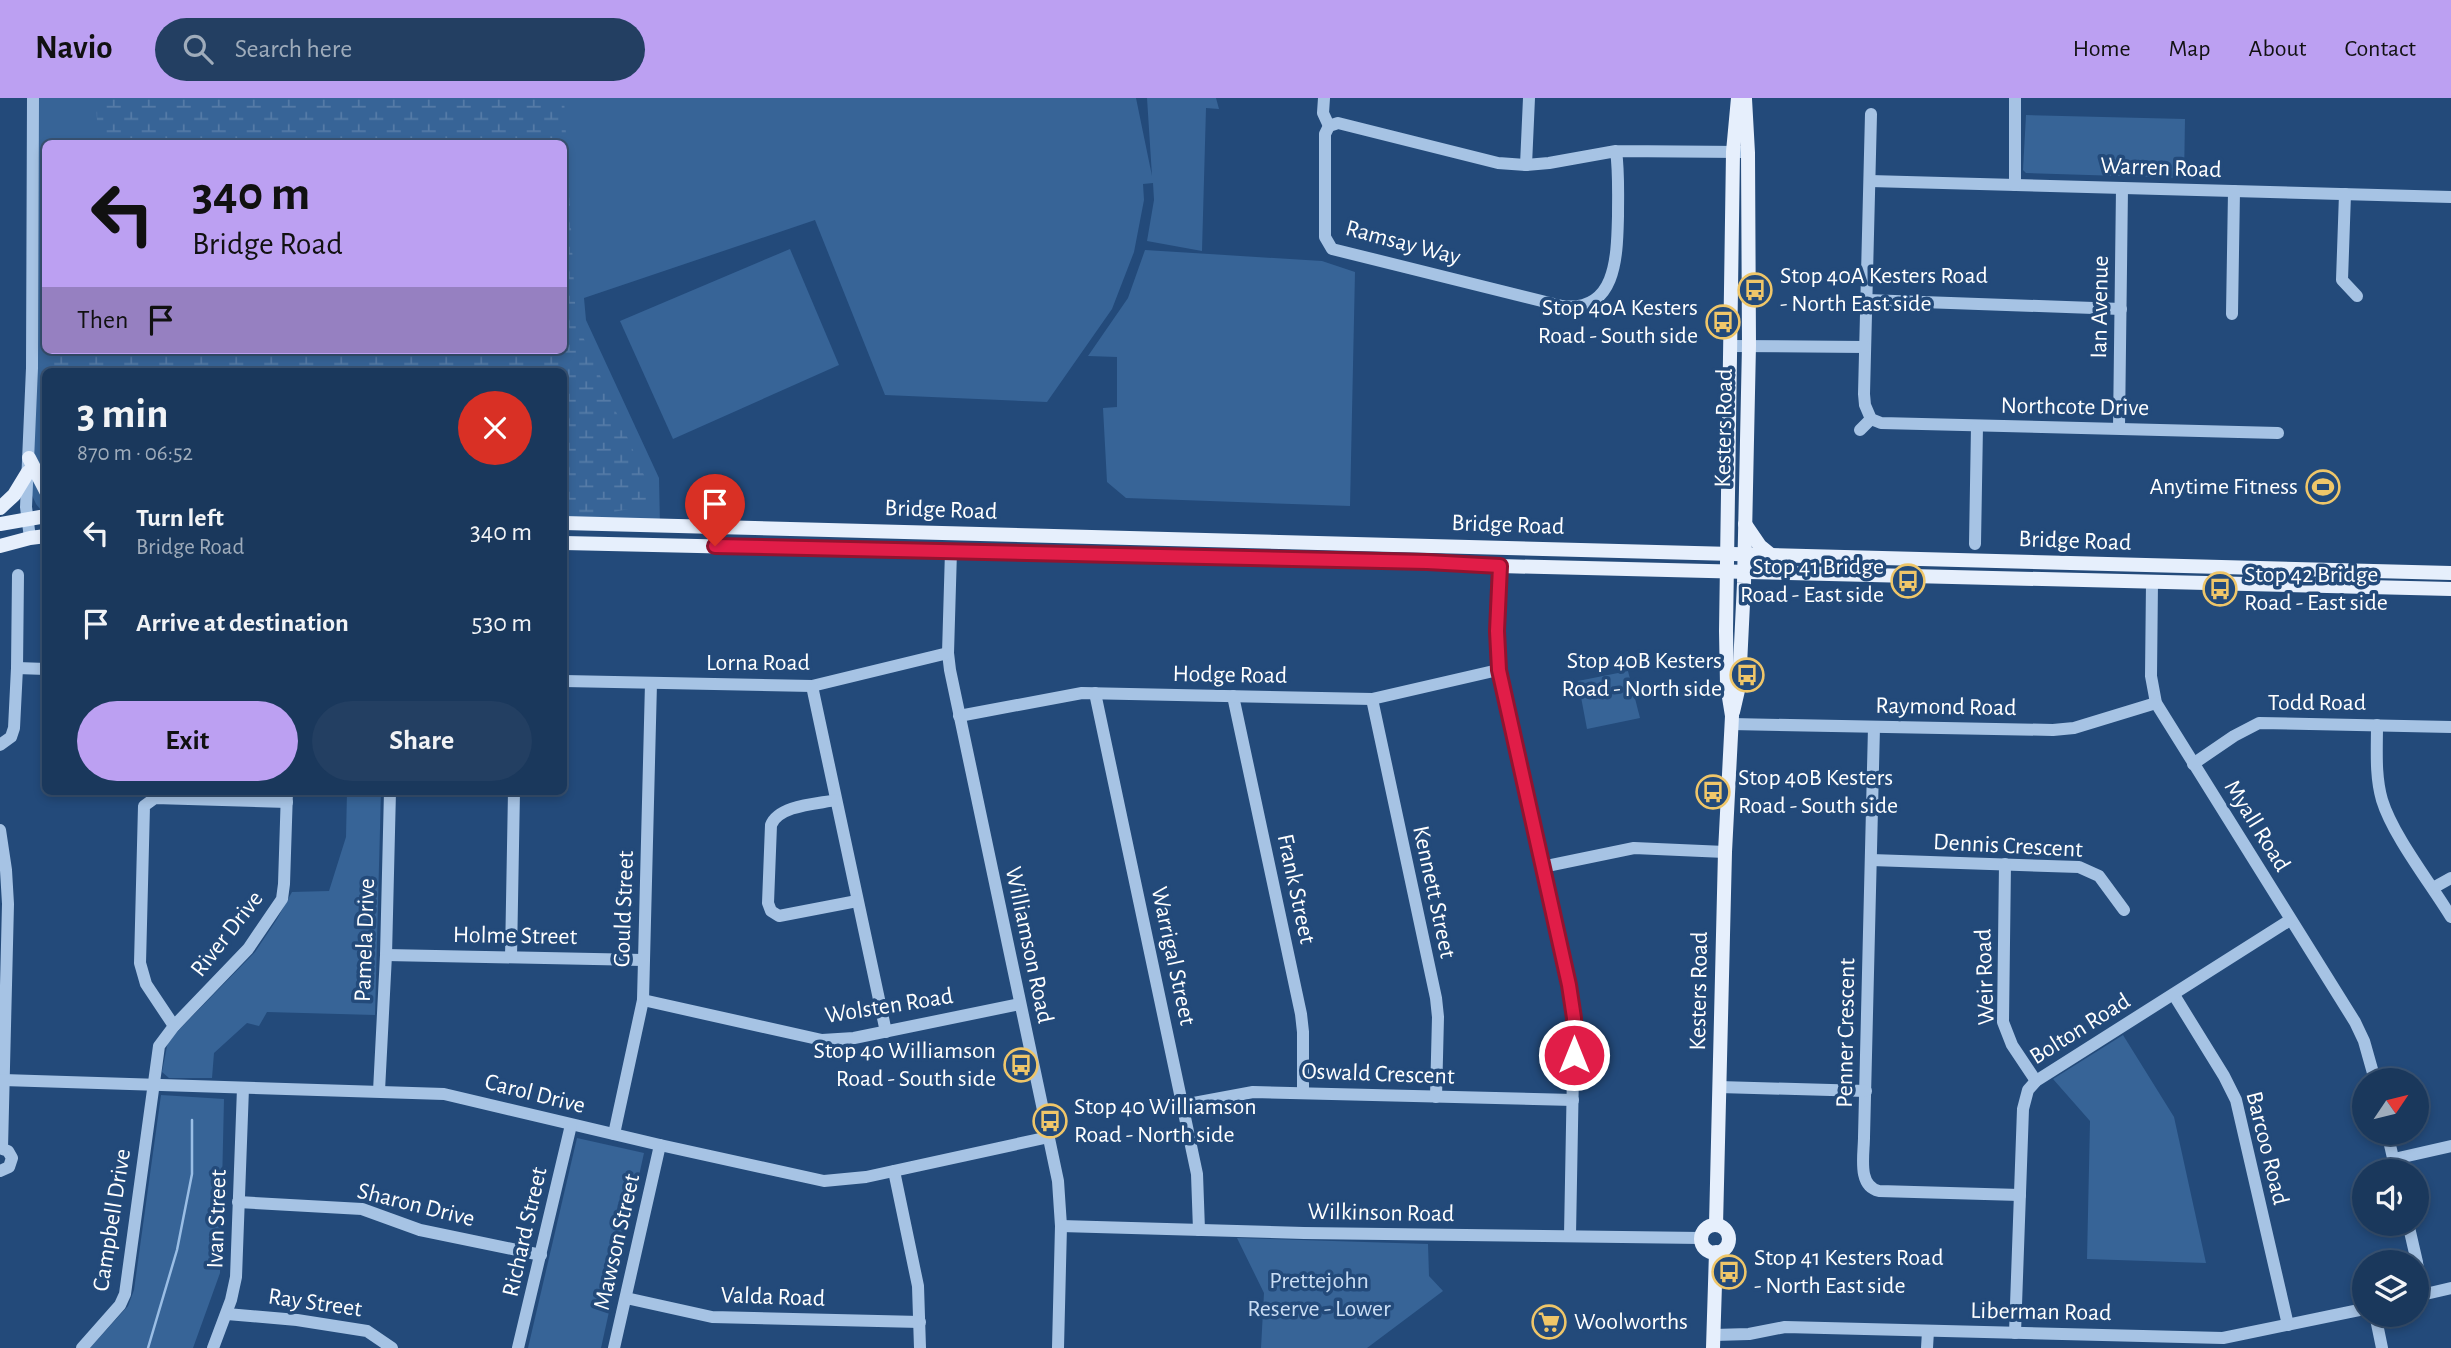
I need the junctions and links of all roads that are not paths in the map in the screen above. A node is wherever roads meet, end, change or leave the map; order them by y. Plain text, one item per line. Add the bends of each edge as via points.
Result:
1 (33, 98) edge
2 (1324, 98) edge
3 (1530, 98) edge
4 (1738, 98) edge
5 (1745, 98) edge
6 (2015, 98) edge
7 (1871, 114) dead end
8 (1329, 126) junction
9 (1616, 151) junction
10 (1733, 152) junction
11 (1748, 153) junction
12 (1526, 165) junction
13 (1870, 181) junction
14 (2015, 185) junction
15 (2122, 188) junction
16 (2234, 191) junction
17 (2345, 194) junction
18 (2451, 197) edge
19 (2357, 296) dead end
20 (1867, 300) junction
21 (2121, 309) junction
22 (2232, 314) dead end
23 (1749, 345) junction
24 (1730, 346) junction
25 (1865, 347) junction
26 (1871, 419) junction
27 (1977, 426) junction
28 (2119, 428) junction
29 (1860, 430) dead end
30 (2278, 433) dead end
31 (28, 465) junction
32 (42, 485) edge
33 (0, 508) edge
34 (42, 516) edge
35 (27, 518) junction
36 (567, 523) edge
37 (0, 524) edge
38 (1745, 524) junction
39 (791, 528) junction
40 (951, 533) junction
41 (42, 536) edge
42 (30, 538) junction
43 (1119, 538) junction
44 (567, 543) edge
45 (1975, 544) dead end
46 (0, 546) edge
47 (792, 547) junction
48 (1500, 548) junction
49 (951, 551) junction
50 (1728, 554) junction
51 (1744, 554) junction
52 (1120, 555) junction
53 (1771, 555) junction
54 (1500, 566) junction
55 (2152, 566) junction
56 (1727, 570) junction
57 (1744, 571) junction
58 (2451, 573) edge
59 (18, 575) dead end
60 (2152, 582) junction
61 (2451, 589) edge
62 (948, 653) junction
63 (17, 668) junction
64 (42, 668) edge
65 (1499, 670) junction
66 (567, 681) edge
67 (651, 683) junction
68 (812, 686) junction
69 (1095, 692) junction
70 (1233, 696) junction
71 (1372, 699) junction
72 (2156, 703) junction
73 (959, 716) junction
74 (1731, 720) junction
75 (2377, 725) junction
76 (1874, 727) junction
77 (2451, 727) edge
78 (0, 745) edge
79 (2193, 764) junction
80 (390, 795) edge
81 (514, 795) edge
82 (287, 797) edge
83 (836, 800) junction
84 (0, 833) edge
85 (1725, 852) junction
86 (1871, 860) junction
87 (2005, 864) junction
88 (1542, 867) junction
89 (2451, 878) edge
90 (2433, 888) junction
91 (857, 901) junction
92 (2124, 910) dead end
93 (2451, 918) edge
94 (2290, 920) junction
95 (386, 955) junction
96 (511, 957) junction
97 (643, 960) junction
98 (2174, 995) junction
99 (643, 1000) junction
100 (1020, 1004) junction
101 (2, 1005) edge
102 (174, 1026) junction
103 (886, 1032) junction
104 (2372, 1068) edge
105 (3, 1080) junction
106 (2036, 1082) junction
107 (154, 1084) junction
108 (1719, 1087) junction
109 (243, 1088) junction
110 (379, 1091) junction
111 (1866, 1091) junction
112 (1303, 1093) junction
113 (1436, 1097) junction
114 (1573, 1100) junction
115 (1183, 1105) junction
116 (572, 1125) junction
117 (614, 1134) junction
118 (1049, 1138) junction
119 (660, 1145) junction
120 (2451, 1146) edge
121 (1, 1148) edge
122 (2413, 1159) edge
123 (0, 1171) edge
124 (894, 1171) junction
125 (2020, 1195) junction
126 (238, 1202) junction
127 (1716, 1225) junction
128 (1061, 1226) junction
129 (1199, 1230) junction
130 (1570, 1235) junction
131 (1701, 1238) junction
132 (1716, 1252) junction
133 (541, 1255) junction
134 (2451, 1289) edge
135 (2429, 1293) edge
136 (626, 1298) junction
137 (2352, 1312) edge
138 (227, 1314) junction
139 (920, 1322) junction
140 (2288, 1325) junction
141 (2378, 1327) edge
142 (1928, 1331) junction
143 (2015, 1333) junction
144 (1714, 1342) edge
145 (82, 1348) edge
146 (213, 1348) edge
147 (392, 1348) edge
148 (518, 1348) edge
149 (614, 1348) edge
150 (920, 1348) edge
151 (1058, 1348) edge
152 (1927, 1348) edge
153 (2382, 1348) edge

1 - 31 street
2 - 8 street, Ramsay Way
3 - 12 street
4 - 10 main road, Kesters Road
5 - 11 main road, Kesters Road
6 - 14 street
7 - 13 street
8 - 9 street, Ramsay Way via 1324,143 1325,237 1332,248 1572,307 1600,295 1614,270
8 - 12 street via 1351,124 1498,163
9 - 10 street
9 - 12 street
10 - 11 street
10 - 24 main road, Kesters Road
11 - 23 main road, Kesters Road
13 - 14 street, Warren Road
13 - 20 street
14 - 15 street, Warren Road
15 - 16 street, Warren Road
15 - 21 street, Ian Avenue
16 - 17 street, Warren Road
16 - 22 street
17 - 18 street, Warren Road
17 - 19 street via 2342,280
20 - 21 street
20 - 25 street
21 - 28 street, Ian Avenue
23 - 24 street
23 - 25 street
23 - 38 main road, Kesters Road
24 - 50 main road, Kesters Road
25 - 26 street via 1865,405
26 - 27 street, Northcote Drive
26 - 29 street
27 - 28 street, Northcote Drive
27 - 45 street
28 - 30 street, Northcote Drive
31 - 32 main road
31 - 33 main road via 14,495
31 - 35 street
34 - 35 main road
35 - 37 main road
35 - 42 street
36 - 39 main road, Bridge Road
38 - 51 main road, Kesters Road
38 - 53 main road
39 - 40 main road, Bridge Road
39 - 47 main road
40 - 43 main road, Bridge Road
40 - 49 main road
41 - 42 main road
42 - 46 main road
43 - 48 main road, Bridge Road
43 - 52 main road
44 - 47 main road, Bridge Road
47 - 49 main road, Bridge Road
48 - 50 main road, Bridge Road
48 - 54 main road
49 - 52 main road, Bridge Road
49 - 62 street, Williamson Road
50 - 51 main road, Bridge Road
50 - 56 main road, Kesters Road
51 - 53 main road, Bridge Road
51 - 57 main road, Kesters Road
52 - 54 main road, Bridge Road
53 - 55 main road, Bridge Road
54 - 56 main road, Bridge Road
54 - 65 street
55 - 58 main road, Bridge Road
55 - 60 main road
56 - 57 main road, Bridge Road
56 - 74 main road, Kesters Road
57 - 60 main road, Bridge Road
57 - 74 main road, Kesters Road via 1739,686
59 - 63 street
60 - 61 main road, Bridge Road
60 - 72 street, Myall Road via 2151,676
62 - 68 street, Lorna Road
62 - 73 street, Williamson Road
63 - 64 street
63 - 78 street via 14,728
65 - 71 street, Hodge Road
65 - 88 street
66 - 67 street, Lorna Road
67 - 68 street, Lorna Road
67 - 97 street, Gould Street
68 - 83 street
69 - 70 street, Hodge Road
69 - 73 street, Hodge Road
69 - 115 street, Warrigal Street
70 - 71 street, Hodge Road
70 - 112 street, Frank Street via 1301,1014
71 - 113 street, Kennett Street via 1436,998
72 - 76 street, Raymond Road via 2063,730
72 - 79 street, Myall Road
73 - 100 street, Williamson Road
74 - 76 street, Raymond Road
74 - 85 main road, Kesters Road
75 - 77 street, Todd Road
75 - 79 street, Todd Road via 2259,723
75 - 90 street via 2376,771 2382,799
76 - 86 street, Penner Crescent
79 - 94 street, Myall Road
80 - 95 street, Pamela Drive
81 - 96 street
82 - 102 street, River Drive via 282,899 238,960
82 - 102 street via 155,798 144,806 140,962 146,984
83 - 91 street
83 - 91 street via 785,811 774,819 768,903 779,916
84 - 101 street via 8,904
85 - 88 street via 1634,848
85 - 108 main road, Kesters Road
86 - 87 street, Dennis Crescent
86 - 111 street, Penner Crescent
87 - 92 street, Dennis Crescent via 2085,869 2102,879
87 - 106 street, Weir Road via 2003,1022
88 - 114 street via 1573,1006
89 - 90 street
90 - 93 street
91 - 103 street
94 - 98 street, Bolton Road
94 - 104 street, Myall Road via 2362,1035
95 - 96 street, Holme Street
95 - 110 street, Pamela Drive
96 - 97 street, Holme Street
97 - 99 street, Gould Street
98 - 106 street, Bolton Road
98 - 140 street, Barcoo Road via 2235,1100
99 - 103 street, Wolsten Road via 814,1039
99 - 117 street, Gould Street
100 - 103 street, Wolsten Road
100 - 118 street, Williamson Road
101 - 105 street
102 - 107 street, River Drive via 159,1046
105 - 107 street, Carol Drive
105 - 121 street
106 - 125 street, Bolton Road via 2026,1094 2023,1109
107 - 109 street, Carol Drive
107 - 145 street, Campbell Drive via 125,1294
108 - 111 street
108 - 127 main road, Kesters Road
109 - 110 street, Carol Drive
109 - 126 street, Ivan Street
110 - 116 street, Carol Drive via 444,1094
111 - 125 street, Penner Crescent via 1864,1175 1870,1188
112 - 113 street, Oswald Crescent
112 - 115 street, Oswald Crescent via 1244,1093
113 - 114 street, Oswald Crescent
114 - 130 street
115 - 129 street, Warrigal Street via 1199,1183
116 - 117 street, Carol Drive
116 - 133 street, Richard Street
117 - 119 street, Carol Drive
118 - 124 street, Carol Drive
118 - 128 street, Williamson Road
119 - 124 street, Carol Drive via 818,1180
119 - 136 street, Mawson Street
120 - 122 street
121 - 123 street via 12,1160
124 - 139 street via 918,1286
125 - 143 street, Bolton Road
126 - 133 street, Sharon Drive via 362,1209 421,1230
126 - 138 street, Ivan Street via 236,1277
127 - 131 main road via 1707,1227
127 - 132 main road via 1725,1229 1729,1238 1725,1248
128 - 129 street, Wilkinson Road
128 - 151 street, Williamson Road
129 - 130 street, Wilkinson Road
130 - 131 street, Wilkinson Road
131 - 132 main road via 1706,1249
132 - 144 main road
133 - 148 street, Richard Street
134 - 135 street
136 - 139 street, Valda Road via 720,1318
136 - 149 street, Mawson Street
137 - 140 street, Liberman Road
138 - 146 street, Ivan Street
138 - 147 street, Ray Street via 367,1331
139 - 150 street
140 - 143 street, Liberman Road via 2219,1338
141 - 153 street
142 - 143 street, Liberman Road
142 - 144 street, Liberman Road via 1780,1327
142 - 152 street

